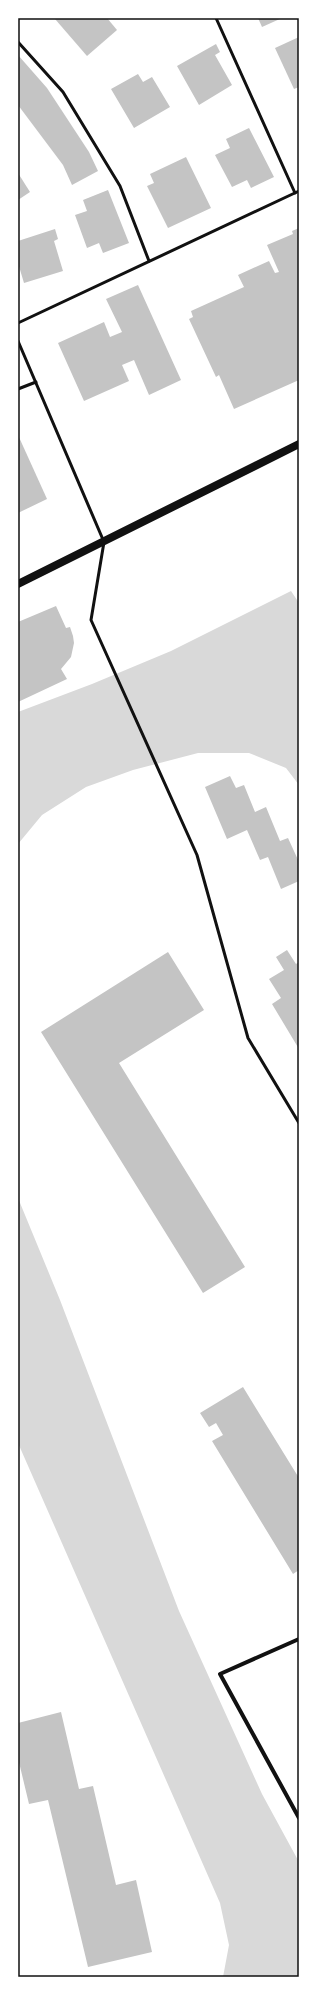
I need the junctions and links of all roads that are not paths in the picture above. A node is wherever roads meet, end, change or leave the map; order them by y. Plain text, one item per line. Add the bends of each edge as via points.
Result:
1 (216, 18) edge
2 (18, 42) edge
3 (299, 191) edge
4 (295, 192) junction
5 (149, 261) junction
6 (18, 323) edge
7 (18, 341) edge
8 (36, 382) junction
9 (18, 389) edge
10 (299, 444) edge
11 (104, 542) junction
12 (18, 584) edge
13 (299, 1123) edge
14 (299, 1639) edge
15 (299, 1818) edge

1 - 4 lane
2 - 5 lane via 63,92 120,186
3 - 4 lane
4 - 5 lane
5 - 6 lane
7 - 8 lane
8 - 9 lane
8 - 11 lane
10 - 11 main road
11 - 12 main road
11 - 13 lane via 91,620 197,855 248,1038
14 - 15 street via 220,1674

